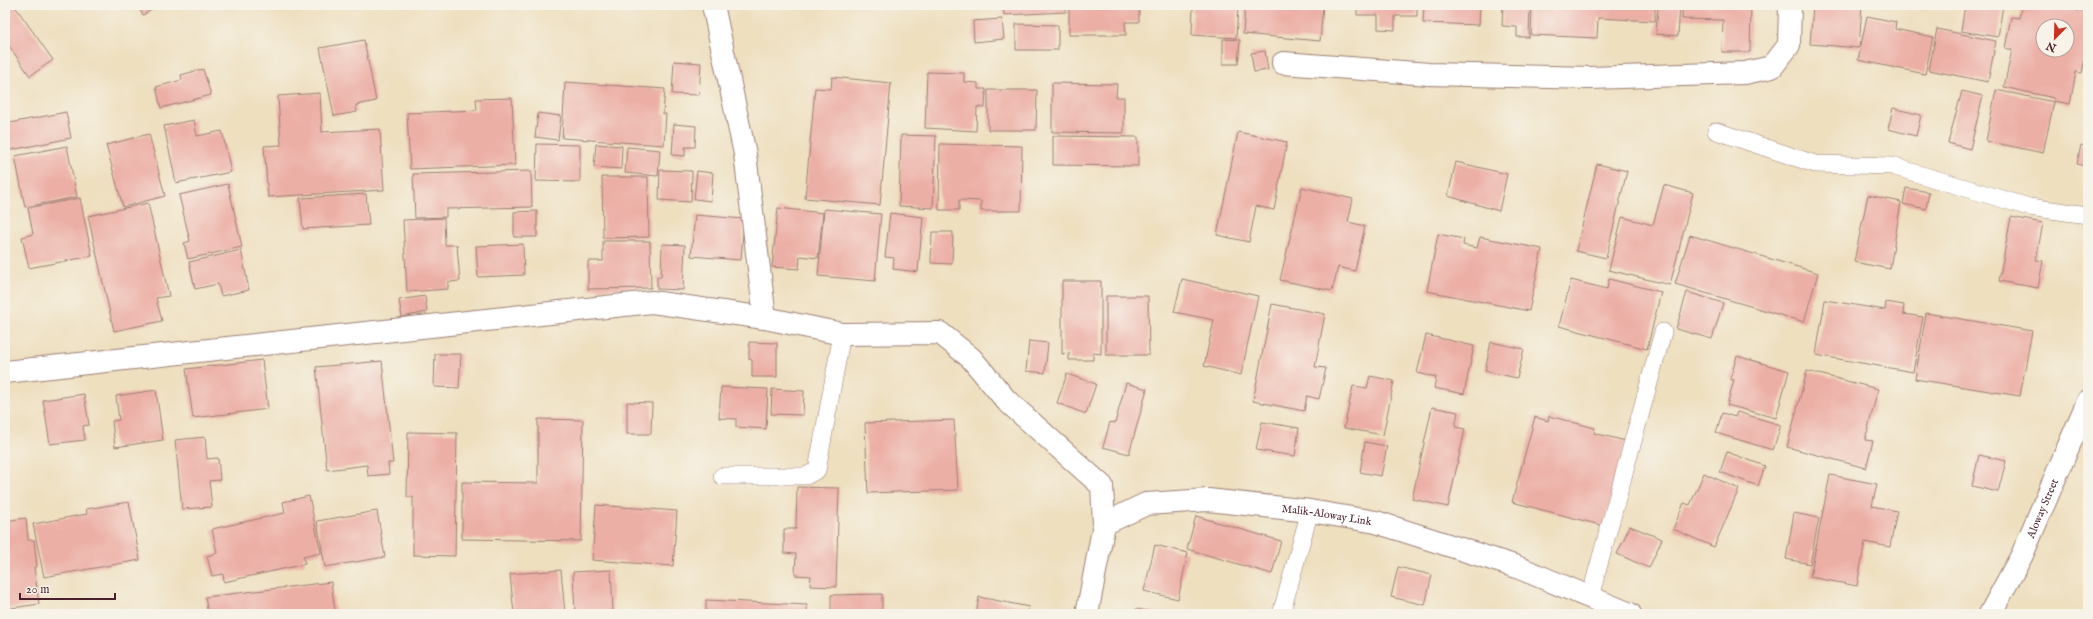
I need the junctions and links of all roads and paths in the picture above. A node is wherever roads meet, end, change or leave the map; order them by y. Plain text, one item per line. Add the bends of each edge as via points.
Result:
1 (713, 5) edge
2 (1790, 5) edge
3 (1283, 63) dead end
4 (1716, 131) dead end
5 (2088, 215) edge
6 (765, 318) junction
7 (1663, 332) dead end
8 (842, 334) junction
9 (5, 372) edge
10 (2088, 401) edge
11 (722, 476) dead end
12 (1310, 511) junction
13 (1104, 524) junction
14 (1590, 597) junction
15 (1087, 614) edge
16 (1281, 614) edge
17 (1630, 614) edge
18 (1990, 614) edge

1 - 6 street via 745,154
2 - 3 street via 1788,44 1772,67 1745,73 1590,78 1429,74
4 - 5 lane via 1815,164 1892,166 2029,207
6 - 8 street
6 - 9 street via 652,302
7 - 14 lane
8 - 11 lane via 817,470 806,476
8 - 13 street via 940,333 971,358 1006,400 1102,486
10 - 18 street, Aloway Street via 2022,555
12 - 13 street, Malik-Aloway Link via 1208,500 1146,504
12 - 14 street, Malik-Aloway Link via 1376,522 1517,567
12 - 16 lane
13 - 15 street
14 - 17 street, Malik-Aloway Link

